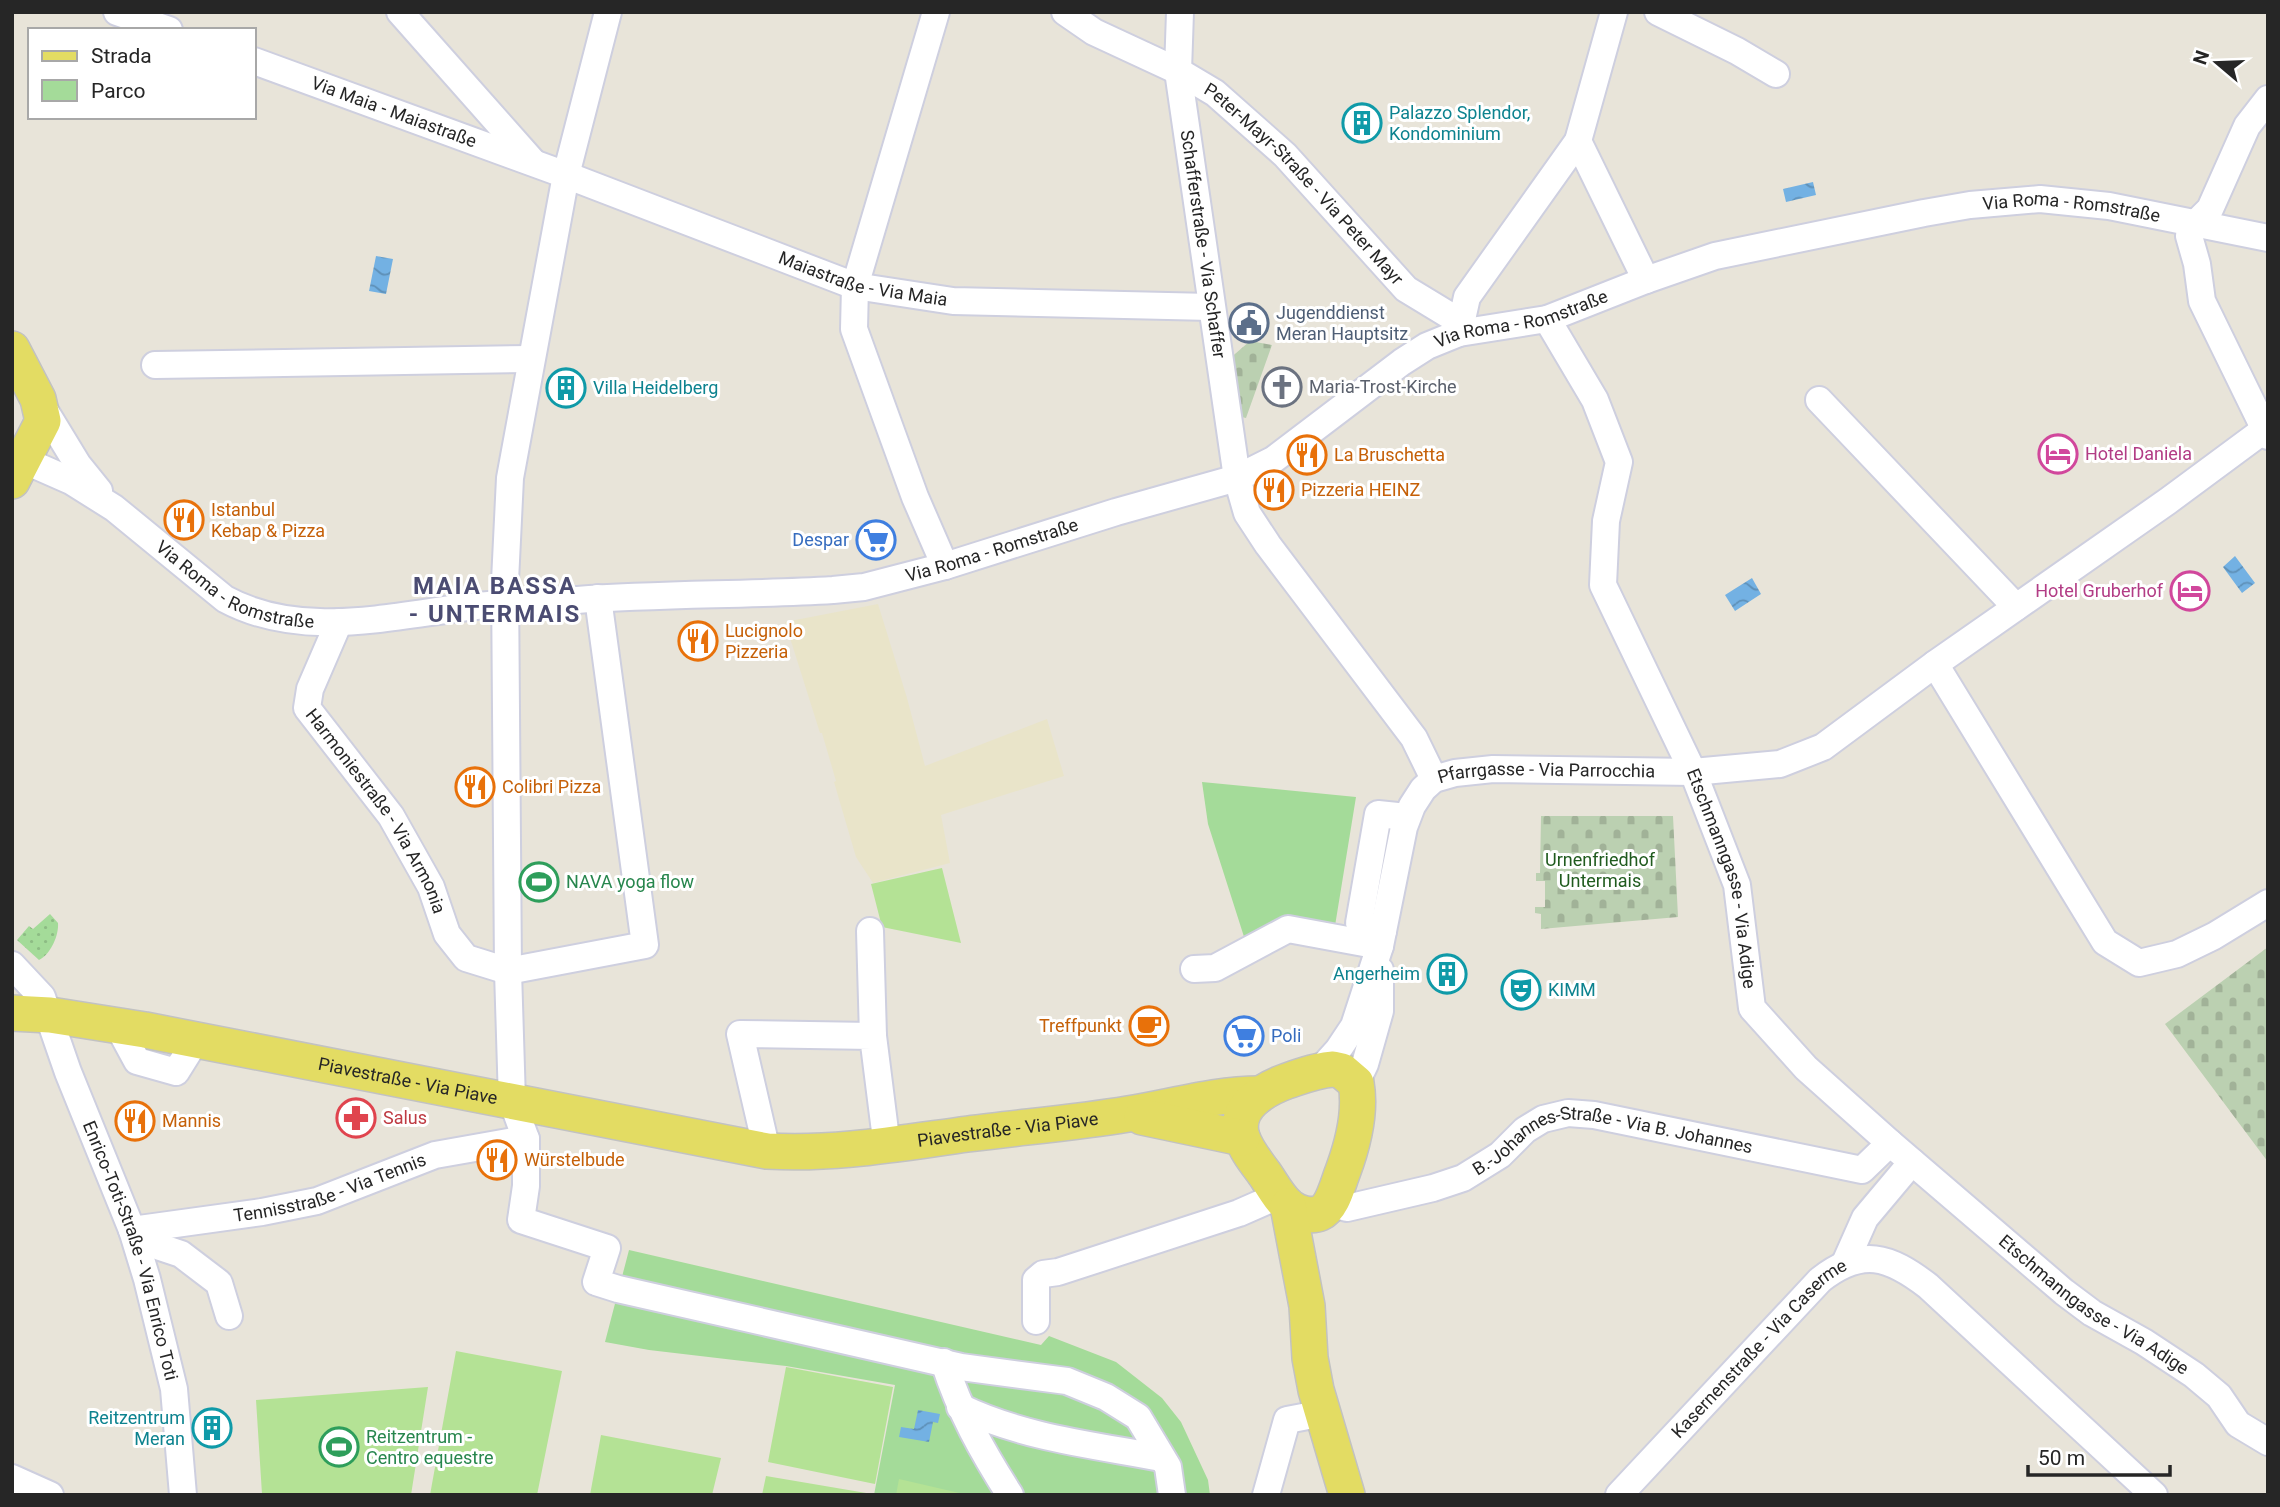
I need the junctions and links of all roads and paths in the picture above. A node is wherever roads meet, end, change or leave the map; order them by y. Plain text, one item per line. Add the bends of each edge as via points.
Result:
1 (117, 12) edge
2 (400, 12) edge
3 (608, 12) edge
4 (936, 12) edge
5 (1065, 12) edge
6 (1180, 12) edge
7 (1614, 12) edge
8 (1658, 12) edge
9 (159, 22) edge
10 (256, 62) edge
11 (1178, 71) junction
12 (1776, 74) dead end
13 (2268, 99) edge
14 (1578, 141) junction
15 (534, 164) junction
16 (566, 175) junction
17 (2196, 223) junction
18 (2268, 238) edge
19 (1646, 280) junction
20 (855, 286) junction
21 (1211, 307) junction
22 (1547, 319) junction
23 (1460, 328) junction
24 (12, 349) edge
25 (531, 359) junction
26 (155, 365) dead end
27 (38, 399) junction
28 (1819, 400) dead end
29 (2266, 431) edge
30 (16, 465) edge
31 (1237, 478) junction
32 (114, 508) junction
33 (945, 566) junction
34 (598, 598) junction
35 (516, 604) junction
36 (2016, 607) junction
37 (339, 622) junction
38 (1935, 664) junction
39 (1693, 772) junction
40 (1434, 779) junction
41 (2268, 903) edge
42 (870, 931) dead end
43 (1381, 938) junction
44 (12, 965) edge
45 (1194, 969) dead end
46 (508, 971) junction
47 (12, 1013) edge
48 (50, 1016) junction
49 (873, 1037) junction
50 (1321, 1070) junction
51 (1356, 1083) junction
52 (1259, 1094) junction
53 (512, 1101) junction
54 (1128, 1114) junction
55 (1242, 1138) junction
56 (526, 1139) junction
57 (1890, 1143) junction
58 (887, 1147) junction
59 (767, 1152) junction
60 (1912, 1162) junction
61 (1284, 1200) junction
62 (1327, 1206) junction
63 (132, 1230) junction
64 (1845, 1264) junction
65 (1307, 1306) junction
66 (229, 1316) dead end
67 (1036, 1321) dead end
68 (944, 1362) junction
69 (960, 1407) junction
70 (1308, 1416) dead end
71 (2268, 1442) edge
72 (1162, 1458) junction
73 (12, 1478) edge
74 (50, 1495) edge
75 (183, 1495) edge
76 (1010, 1495) edge
77 (1172, 1495) edge
78 (1266, 1495) edge
79 (1347, 1495) edge
80 (1619, 1495) edge
81 (2154, 1495) edge

1 - 9 street
2 - 15 street
3 - 16 street
4 - 20 street
5 - 11 street, Peter-Mayr-Straße - Via Peter Mayr via 1094,32
6 - 11 street, Schafferstraße - Via Schaffer
7 - 14 street
8 - 12 street
10 - 15 street, Via Maia - Maiastraße
11 - 21 street, Schafferstraße - Via Schaffer
11 - 23 street, Peter-Mayr-Straße - Via Peter Mayr via 1215,93 1285,155 1406,289
13 - 17 street via 2247,125 2210,209
14 - 19 street
14 - 23 street via 1468,297
15 - 16 street, Maiastraße - Via Maia
16 - 20 street, Maiastraße - Via Maia
16 - 25 street
17 - 18 street, Via Roma - Romstraße
17 - 19 street, Via Roma - Romstraße via 2109,206 2040,200 1970,205 1728,253
17 - 29 street via 2189,236 2202,301
19 - 22 street, Via Roma - Romstraße
20 - 21 street, Maiastraße - Via Maia via 953,301
20 - 33 street via 854,329
21 - 31 street, Schafferstraße - Via Schaffer
22 - 23 street, Via Roma - Romstraße
22 - 39 street, Etschmanngasse - Via Adige via 1595,400 1619,462 1606,521 1603,585
23 - 31 street, Via Roma - Romstraße via 1402,362 1273,460
24 - 27 main road
25 - 26 street
25 - 35 street via 510,478 505,581
27 - 30 main road via 43,421
27 - 32 street via 78,465
28 - 36 street
29 - 36 street, Pfarrgasse - Via Parrocchia
30 - 32 street, Via Roma - Romstraße via 71,481
31 - 33 street, Via Roma - Romstraße
31 - 40 street, Schafferstraße - Via Schaffer via 1247,513 1414,738
32 - 37 street, Via Roma - Romstraße via 216,592 245,610 282,620
33 - 34 street, Via Roma - Romstraße via 864,587 833,590
34 - 35 street, Via Roma - Romstraße
34 - 46 street via 645,945
35 - 37 street, Via Roma - Romstraße
35 - 46 street
36 - 38 street, Pfarrgasse - Via Parrocchia
37 - 46 street, Harmoniestraße - Via Armonia via 310,689 307,708 391,816 431,887 447,934 466,958
38 - 39 street, Pfarrgasse - Via Parrocchia via 1823,747 1780,764
38 - 41 street via 2105,942 2139,963 2177,954
39 - 40 street, Pfarrgasse - Via Parrocchia via 1493,769
39 - 57 street, Etschmanngasse - Via Adige via 1737,885 1752,1008 1806,1068
40 - 43 street, Pfarrgasse - Via Parrocchia via 1407,817
42 - 49 street
43 - 45 street via 1288,929 1215,968
43 - 50 street, Pfarrgasse - Via Parrocchia via 1353,1026
43 - 51 street, Pfarrgasse - Via Parrocchia via 1380,1011
44 - 48 street via 42,997
46 - 53 street
47 - 48 main road, Piavestraße - Via Piave
48 - 53 main road, Piavestraße - Via Piave
48 - 63 street, Enrico-Toti-Straße - Via Enrico Toti
49 - 58 street
49 - 59 street via 740,1034
50 - 51 main road via 1342,1071
50 - 52 main road
51 - 62 main road via 1359,1100 1346,1163
52 - 54 main road, Piavestraße - Via Piave via 1203,1098
52 - 55 main road via 1242,1118
53 - 56 street
53 - 59 main road, Piavestraße - Via Piave
54 - 55 main road, Piavestraße - Via Piave
54 - 58 main road, Piavestraße - Via Piave
55 - 61 main road
56 - 63 street, Tennisstraße - Via Tennis via 435,1155 317,1201
56 - 68 street via 521,1220 607,1248 596,1282
57 - 60 street, Etschmanngasse - Via Adige
57 - 62 street, B.-Johannes-Straße - Via B. Johannes via 1862,1170 1569,1113 1543,1119 1525,1130 1500,1154 1463,1178 1348,1208
58 - 59 main road, Piavestraße - Via Piave via 806,1154
60 - 64 street, Kasernenstraße - Via Caserme via 1865,1218
60 - 71 street, Etschmanngasse - Via Adige via 2064,1292 2194,1375 2219,1396 2238,1424
61 - 62 main road via 1311,1215
61 - 65 main road
61 - 67 street via 1043,1274 1036,1280
62 - 65 main road
63 - 66 street via 181,1254 219,1283
63 - 75 street, Enrico-Toti-Straße - Via Enrico Toti via 174,1389
64 - 80 street, Kasernenstraße - Via Caserme via 1820,1280
64 - 81 street via 1873,1258 1907,1270
65 - 79 main road via 1316,1390
68 - 69 street
68 - 72 street via 1067,1381 1106,1397 1138,1417
69 - 72 street via 1034,1434
69 - 76 street via 978,1446
70 - 78 street via 1287,1420
72 - 77 street
73 - 74 street

